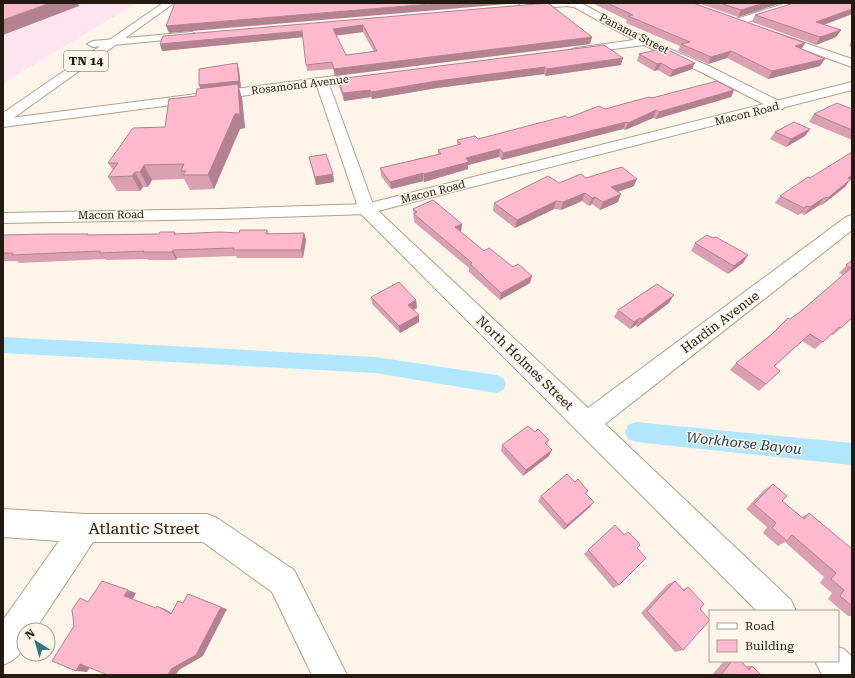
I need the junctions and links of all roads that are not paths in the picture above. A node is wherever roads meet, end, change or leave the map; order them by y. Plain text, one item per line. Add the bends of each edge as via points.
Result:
1 (152, 3) edge
2 (169, 3) edge
3 (570, 3) edge
4 (797, 3) edge
5 (511, 8) edge
6 (751, 27) edge
7 (765, 32) edge
8 (204, 34) edge
9 (115, 42) junction
10 (645, 42) junction
11 (93, 44) junction
12 (566, 52) edge
13 (852, 63) edge
14 (60, 65) dead end
15 (345, 79) edge
16 (322, 82) junction
17 (852, 86) edge
18 (778, 106) junction
19 (3, 119) edge
20 (3, 123) edge
21 (366, 209) junction
22 (3, 218) edge
23 (852, 221) edge
24 (587, 423) junction
25 (3, 523) edge
26 (86, 528) junction
27 (779, 610) edge
28 (3, 648) edge
29 (833, 662) edge
30 (330, 675) edge
31 (846, 675) edge

1 - 11 street, TN 14
2 - 9 street, TN 14
3 - 5 street
3 - 10 street, Panama Street
4 - 6 street via 733,20
7 - 13 street
8 - 9 street
9 - 11 street
9 - 19 street, TN 14
10 - 12 street
10 - 18 street, Panama Street
11 - 14 street, TN 14
15 - 16 street, Rosamond Avenue
16 - 20 street, Rosamond Avenue
16 - 21 street, North Holmes Street
17 - 18 street, Macon Road
18 - 21 street, Macon Road
21 - 22 street, Macon Road
21 - 24 street, North Holmes Street
23 - 24 street, Hardin Avenue
24 - 27 street, North Holmes Street
25 - 26 street, Atlantic Street
26 - 28 street
26 - 30 street, Atlantic Street via 207,528 283,581
29 - 31 street

